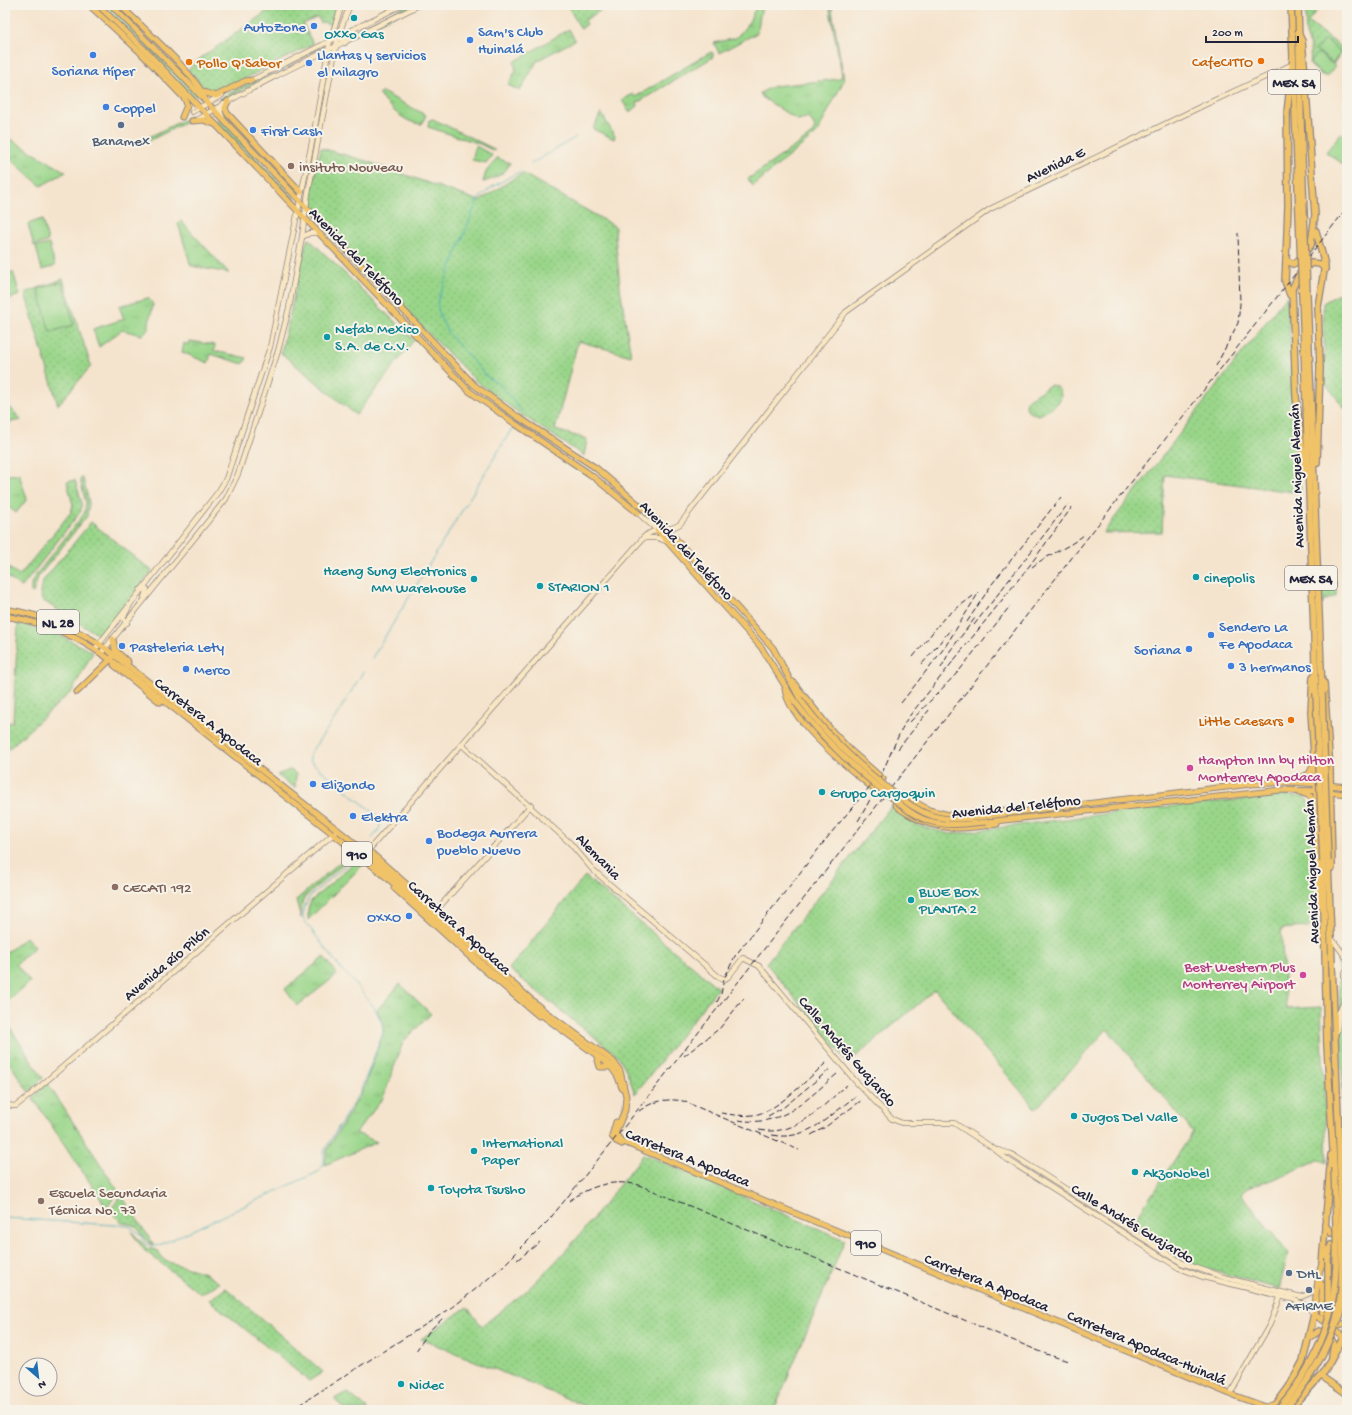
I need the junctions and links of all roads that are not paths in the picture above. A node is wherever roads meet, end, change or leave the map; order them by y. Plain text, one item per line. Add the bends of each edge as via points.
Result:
1 (89, 5) edge
2 (98, 5) edge
3 (111, 5) edge
4 (120, 5) edge
5 (342, 5) edge
6 (350, 5) edge
7 (402, 5) edge
8 (419, 5) edge
9 (1291, 5) edge
10 (1298, 5) edge
11 (110, 20) junction
12 (367, 23) junction
13 (342, 24) junction
14 (140, 28) junction
15 (350, 31) junction
16 (1298, 33) junction
17 (338, 36) junction
18 (330, 40) junction
19 (345, 43) junction
20 (336, 47) junction
21 (329, 50) junction
22 (1293, 57) junction
23 (1291, 65) junction
24 (185, 75) junction
25 (252, 80) junction
26 (175, 84) junction
27 (203, 92) junction
28 (226, 102) junction
29 (207, 103) junction
30 (200, 108) junction
31 (213, 109) junction
32 (192, 112) dead end
33 (206, 114) junction
34 (182, 117) dead end
35 (198, 118) dead end
36 (192, 121) dead end
37 (225, 122) junction
38 (218, 126) junction
39 (1299, 159) junction
40 (301, 192) junction
41 (299, 200) junction
42 (305, 207) junction
43 (297, 210) junction
44 (1315, 215) junction
45 (304, 218) junction
46 (318, 233) junction
47 (302, 237) junction
48 (1286, 260) junction
49 (1325, 269) junction
50 (1291, 297) junction
51 (518, 416) junction
52 (514, 423) junction
53 (1315, 492) junction
54 (1308, 493) junction
55 (638, 513) joint
56 (667, 529) junction
57 (657, 530) junction
58 (643, 538) junction
59 (668, 542) junction
60 (140, 590) junction
61 (130, 603) junction
62 (5, 609) edge
63 (134, 614) junction
64 (5, 616) edge
65 (127, 623) junction
66 (113, 639) junction
67 (97, 646) junction
68 (104, 650) junction
69 (114, 655) junction
70 (1315, 666) junction
71 (1321, 670) junction
72 (788, 676) junction
73 (784, 686) junction
74 (76, 692) dead end
75 (1319, 693) junction
76 (797, 701) junction
77 (462, 745) junction
78 (867, 765) junction
79 (1315, 767) junction
80 (1330, 770) junction
81 (253, 775) dead end
82 (858, 776) junction
83 (883, 779) dead end
84 (1290, 782) junction
85 (1316, 784) junction
86 (1330, 785) junction
87 (1347, 787) edge
88 (875, 790) dead end
89 (1281, 790) junction
90 (1316, 790) junction
91 (1330, 792) junction
92 (1347, 794) edge
93 (531, 805) junction
94 (1316, 806) junction
95 (1018, 811) junction
96 (1316, 814) junction
97 (1331, 814) junction
98 (1019, 818) junction
99 (338, 830) junction
100 (334, 835) junction
101 (367, 851) junction
102 (380, 873) junction
103 (1327, 902) junction
104 (425, 906) junction
105 (1324, 910) junction
106 (1331, 910) junction
107 (434, 913) junction
108 (1332, 940) junction
109 (743, 958) joint
110 (1347, 959) edge
111 (1347, 969) edge
112 (1347, 983) edge
113 (1347, 995) edge
114 (554, 1021) junction
115 (1336, 1041) junction
116 (591, 1045) junction
117 (593, 1054) junction
118 (606, 1062) junction
119 (611, 1067) junction
120 (619, 1069) junction
121 (5, 1105) edge
122 (1340, 1133) junction
123 (1332, 1143) junction
124 (1347, 1160) edge
125 (1338, 1167) junction
126 (1342, 1214) junction
127 (1347, 1224) edge
128 (1324, 1225) junction
129 (1347, 1230) edge
130 (1347, 1234) edge
131 (1331, 1245) junction
132 (1322, 1264) junction
133 (1319, 1280) junction
134 (1317, 1290) junction
135 (1347, 1290) edge
136 (1281, 1295) junction
137 (1318, 1314) junction
138 (1328, 1323) junction
139 (1347, 1324) edge
140 (1333, 1328) junction
141 (1347, 1330) edge
142 (1309, 1338) junction
143 (1345, 1339) edge
144 (1330, 1363) junction
145 (1321, 1376) junction
146 (1230, 1394) junction
147 (1347, 1394) edge
148 (1278, 1402) junction
149 (1255, 1405) junction
150 (1263, 1410) edge
151 (1272, 1410) edge
152 (1277, 1410) edge
153 (1284, 1410) edge
154 (1290, 1410) edge

1 - 11 main road
2 - 11 main road
3 - 14 main road
4 - 14 main road
5 - 18 main road
6 - 13 main road
7 - 12 main road
8 - 19 main road
9 - 22 highway, Avenida Miguel Alemán / MEX 54
10 - 16 highway, Avenida Miguel Alemán / MEX 54
11 - 26 main road
12 - 15 main road
12 - 19 main road via 342,38 342,42
13 - 15 main road
13 - 17 main road
14 - 24 main road
15 - 17 main road
16 - 39 highway, Avenida Miguel Alemán / MEX 54
16 - 44 highway via 1302,41
17 - 18 main road
17 - 20 main road
18 - 21 main road
18 - 25 main road
19 - 20 main road
20 - 21 main road
20 - 42 main road
21 - 28 main road
21 - 40 main road
22 - 23 highway
22 - 39 highway, Avenida Miguel Alemán / MEX 54
23 - 48 highway via 1286,121
23 - 56 main road, Avenida E via 990,209 846,312 680,524
24 - 27 main road
24 - 29 main road, Avenida del Teléfono
25 - 27 main road via 216,96
25 - 29 main road
26 - 30 main road, Avenida del Teléfono
26 - 34 main road via 186,102
27 - 29 main road
28 - 31 main road
28 - 37 main road via 220,111
28 - 40 main road via 227,113
29 - 30 main road
29 - 31 main road, Avenida del Teléfono
30 - 32 main road
30 - 33 main road, Avenida del Teléfono
31 - 33 main road
31 - 37 main road, Avenida del Teléfono
33 - 35 main road
33 - 38 main road, Avenida del Teléfono
36 - 38 main road via 206,120
37 - 41 main road, Avenida del Teléfono
38 - 43 main road, Avenida del Teléfono
39 - 53 highway, Avenida Miguel Alemán / MEX 54, bridge
39 - 54 highway, Avenida Miguel Alemán / MEX 54, bridge
40 - 41 main road
41 - 42 main road, Avenida del Teléfono
41 - 43 main road
42 - 45 main road
42 - 51 main road, Avenida del Teléfono via 474,385
43 - 45 main road, Avenida del Teléfono
43 - 60 main road via 270,347 226,479
44 - 48 highway via 1314,234 1309,248 1295,263
44 - 49 highway
45 - 46 main road, Avenida del Teléfono
45 - 47 main road
46 - 47 main road
46 - 52 main road, Avenida del Teléfono via 469,391
47 - 63 main road via 278,351 236,480 226,499
48 - 50 highway via 1285,281
49 - 50 highway via 1317,263 1311,263 1306,267 1294,281
49 - 53 highway via 1318,307 1319,422
50 - 54 highway via 1297,411
51 - 52 main road
51 - 56 main road, Avenida del Teléfono via 596,468
52 - 55 main road, Avenida del Teléfono via 591,475
53 - 71 highway, Avenida Miguel Alemán / MEX 54
54 - 70 highway, Avenida Miguel Alemán / MEX 54
55 - 57 main road, Avenida del Teléfono
56 - 57 main road
56 - 72 main road, Avenida del Teléfono via 768,642
57 - 58 main road
57 - 59 main road, Avenida del Teléfono
58 - 59 main road via 658,538
58 - 77 main road
59 - 73 main road, Avenida del Teléfono via 761,647
60 - 61 main road
60 - 63 main road via 145,588 147,591 135,608
61 - 65 main road via 130,608 123,618
61 - 67 main road
62 - 67 main road, NL 28 via 57,622
63 - 65 main road
64 - 67 main road, NL 28 via 58,630
65 - 66 main road
66 - 68 main road
66 - 69 main road
67 - 68 main road, NL 28
68 - 69 main road, Carretera A Apodaca / 910
69 - 74 main road
69 - 81 main road via 119,670
69 - 99 main road, Carretera A Apodaca / 910
69 - 100 main road, Carretera A Apodaca / 910
70 - 75 highway, Avenida Miguel Alemán / MEX 54
70 - 79 highway via 1311,696
71 - 75 highway, Avenida Miguel Alemán / MEX 54
71 - 80 highway via 1326,695
72 - 76 main road, Avenida del Teléfono
72 - 78 main road via 828,727
73 - 76 main road, Avenida del Teléfono
73 - 82 main road via 789,703 808,728
75 - 103 highway, Avenida Miguel Alemán / MEX 54, bridge
76 - 95 main road, Avenida del Teléfono, bridge via 844,751 916,809 950,819
76 - 98 main road, Avenida del Teléfono, bridge via 817,730 843,758 913,814 946,825
77 - 93 main road, Alemania
77 - 101 main road
78 - 82 main road via 864,774
78 - 83 main road
79 - 80 highway via 1324,774
79 - 84 main road via 1306,776
79 - 85 highway
80 - 86 highway
82 - 88 main road
84 - 85 main road, Avenida del Teléfono
84 - 95 main road, Avenida del Teléfono via 1251,784
85 - 86 main road, Avenida del Teléfono
85 - 90 highway
86 - 87 main road, Avenida del Teléfono
86 - 91 highway
89 - 90 main road, Avenida del Teléfono
89 - 94 main road via 1308,794
89 - 98 main road, Avenida del Teléfono
90 - 91 main road, Avenida del Teléfono
90 - 94 highway
91 - 92 main road, Avenida del Teléfono
91 - 97 highway
93 - 107 main road
93 - 109 main road, Alemania via 570,842 593,870 714,972 724,979
94 - 96 highway
95 - 98 main road via 949,815 929,810 903,795 895,805 922,822 947,828 981,826
96 - 97 highway via 1323,807
96 - 105 highway via 1319,894
97 - 106 highway via 1334,898
99 - 100 main road, Avenida Río Pilón
99 - 101 main road, Carretera A Apodaca / 910
100 - 102 main road, Carretera A Apodaca / 910
100 - 121 main road, Avenida Río Pilón via 30,1096 16,1106
101 - 104 main road, Carretera A Apodaca / 910
102 - 104 main road, Carretera A Apodaca / 910
102 - 114 main road via 419,912 532,1012
103 - 105 highway, Avenida Miguel Alemán / MEX 54
103 - 106 highway, Avenida Miguel Alemán / MEX 54
104 - 107 main road, Carretera A Apodaca / 910
105 - 123 highway, Avenida Miguel Alemán / MEX 54
106 - 108 highway, Avenida Miguel Alemán / MEX 54
107 - 114 main road, Carretera A Apodaca / 910
107 - 114 main road, Carretera A Apodaca / 910 via 486,967
108 - 110 main road
108 - 115 highway, Avenida Miguel Alemán / MEX 54
109 - 136 main road, Calle Andrés Guajardo via 765,972 852,1077 892,1119 902,1123 951,1123 963,1128 1008,1160 1176,1266 1203,1277
111 - 112 main road via 1344,975
113 - 115 main road via 1339,1013
114 - 116 main road, Carretera Apodaca-Huinalá / 910
114 - 117 main road, Carretera A Apodaca / 910
115 - 122 highway, Avenida Miguel Alemán / MEX 54
116 - 118 main road via 605,1057
116 - 120 main road, Carretera Apodaca-Huinalá / 910 via 610,1058
117 - 118 main road, Carretera A Apodaca / 910
117 - 119 main road via 599,1060 600,1067
118 - 119 main road, Carretera A Apodaca / 910
118 - 120 main road via 610,1061
119 - 149 main road, Carretera A Apodaca / 910 via 618,1077 624,1100 623,1109 612,1132 613,1138 619,1143 1173,1374
120 - 146 main road, Carretera Apodaca-Huinalá / 910 via 627,1100 616,1131 621,1141
122 - 124 highway
122 - 125 highway, Avenida Miguel Alemán / MEX 54
123 - 125 highway, Avenida Miguel Alemán / MEX 54
123 - 128 highway
125 - 126 highway, Avenida Miguel Alemán / MEX 54, bridge
125 - 138 highway, Avenida Miguel Alemán / MEX 54, bridge via 1337,1276 1333,1308
126 - 130 highway, bridge
126 - 140 highway, Avenida Miguel Alemán / MEX 54, bridge via 1342,1282
127 - 128 highway via 1334,1234
128 - 132 highway
129 - 131 main road
131 - 132 main road
131 - 138 highway, bridge via 1328,1258
132 - 133 main road
133 - 134 main road
133 - 137 main road via 1322,1286
134 - 136 main road, Calle Andrés Guajardo via 1304,1297
134 - 137 main road
135 - 140 highway, bridge via 1341,1314
136 - 137 main road, Calle Andrés Guajardo via 1298,1301
136 - 146 main road via 1270,1324
137 - 139 main road via 1337,1326
137 - 142 highway
137 - 143 main road
138 - 152 highway, Avenida Miguel Alemán / MEX 54, bridge via 1322,1342 1307,1371
140 - 153 highway, Avenida Miguel Alemán / MEX 54, bridge via 1316,1367
141 - 143 main road
142 - 144 highway via 1319,1331 1331,1338 1334,1347
142 - 148 highway via 1300,1368
143 - 144 highway
144 - 145 highway
145 - 147 main road
145 - 154 highway
146 - 149 main road, Carretera Apodaca-Huinalá / 910
148 - 149 main road, 910 via 1270,1407
148 - 151 highway
149 - 150 main road, 910

